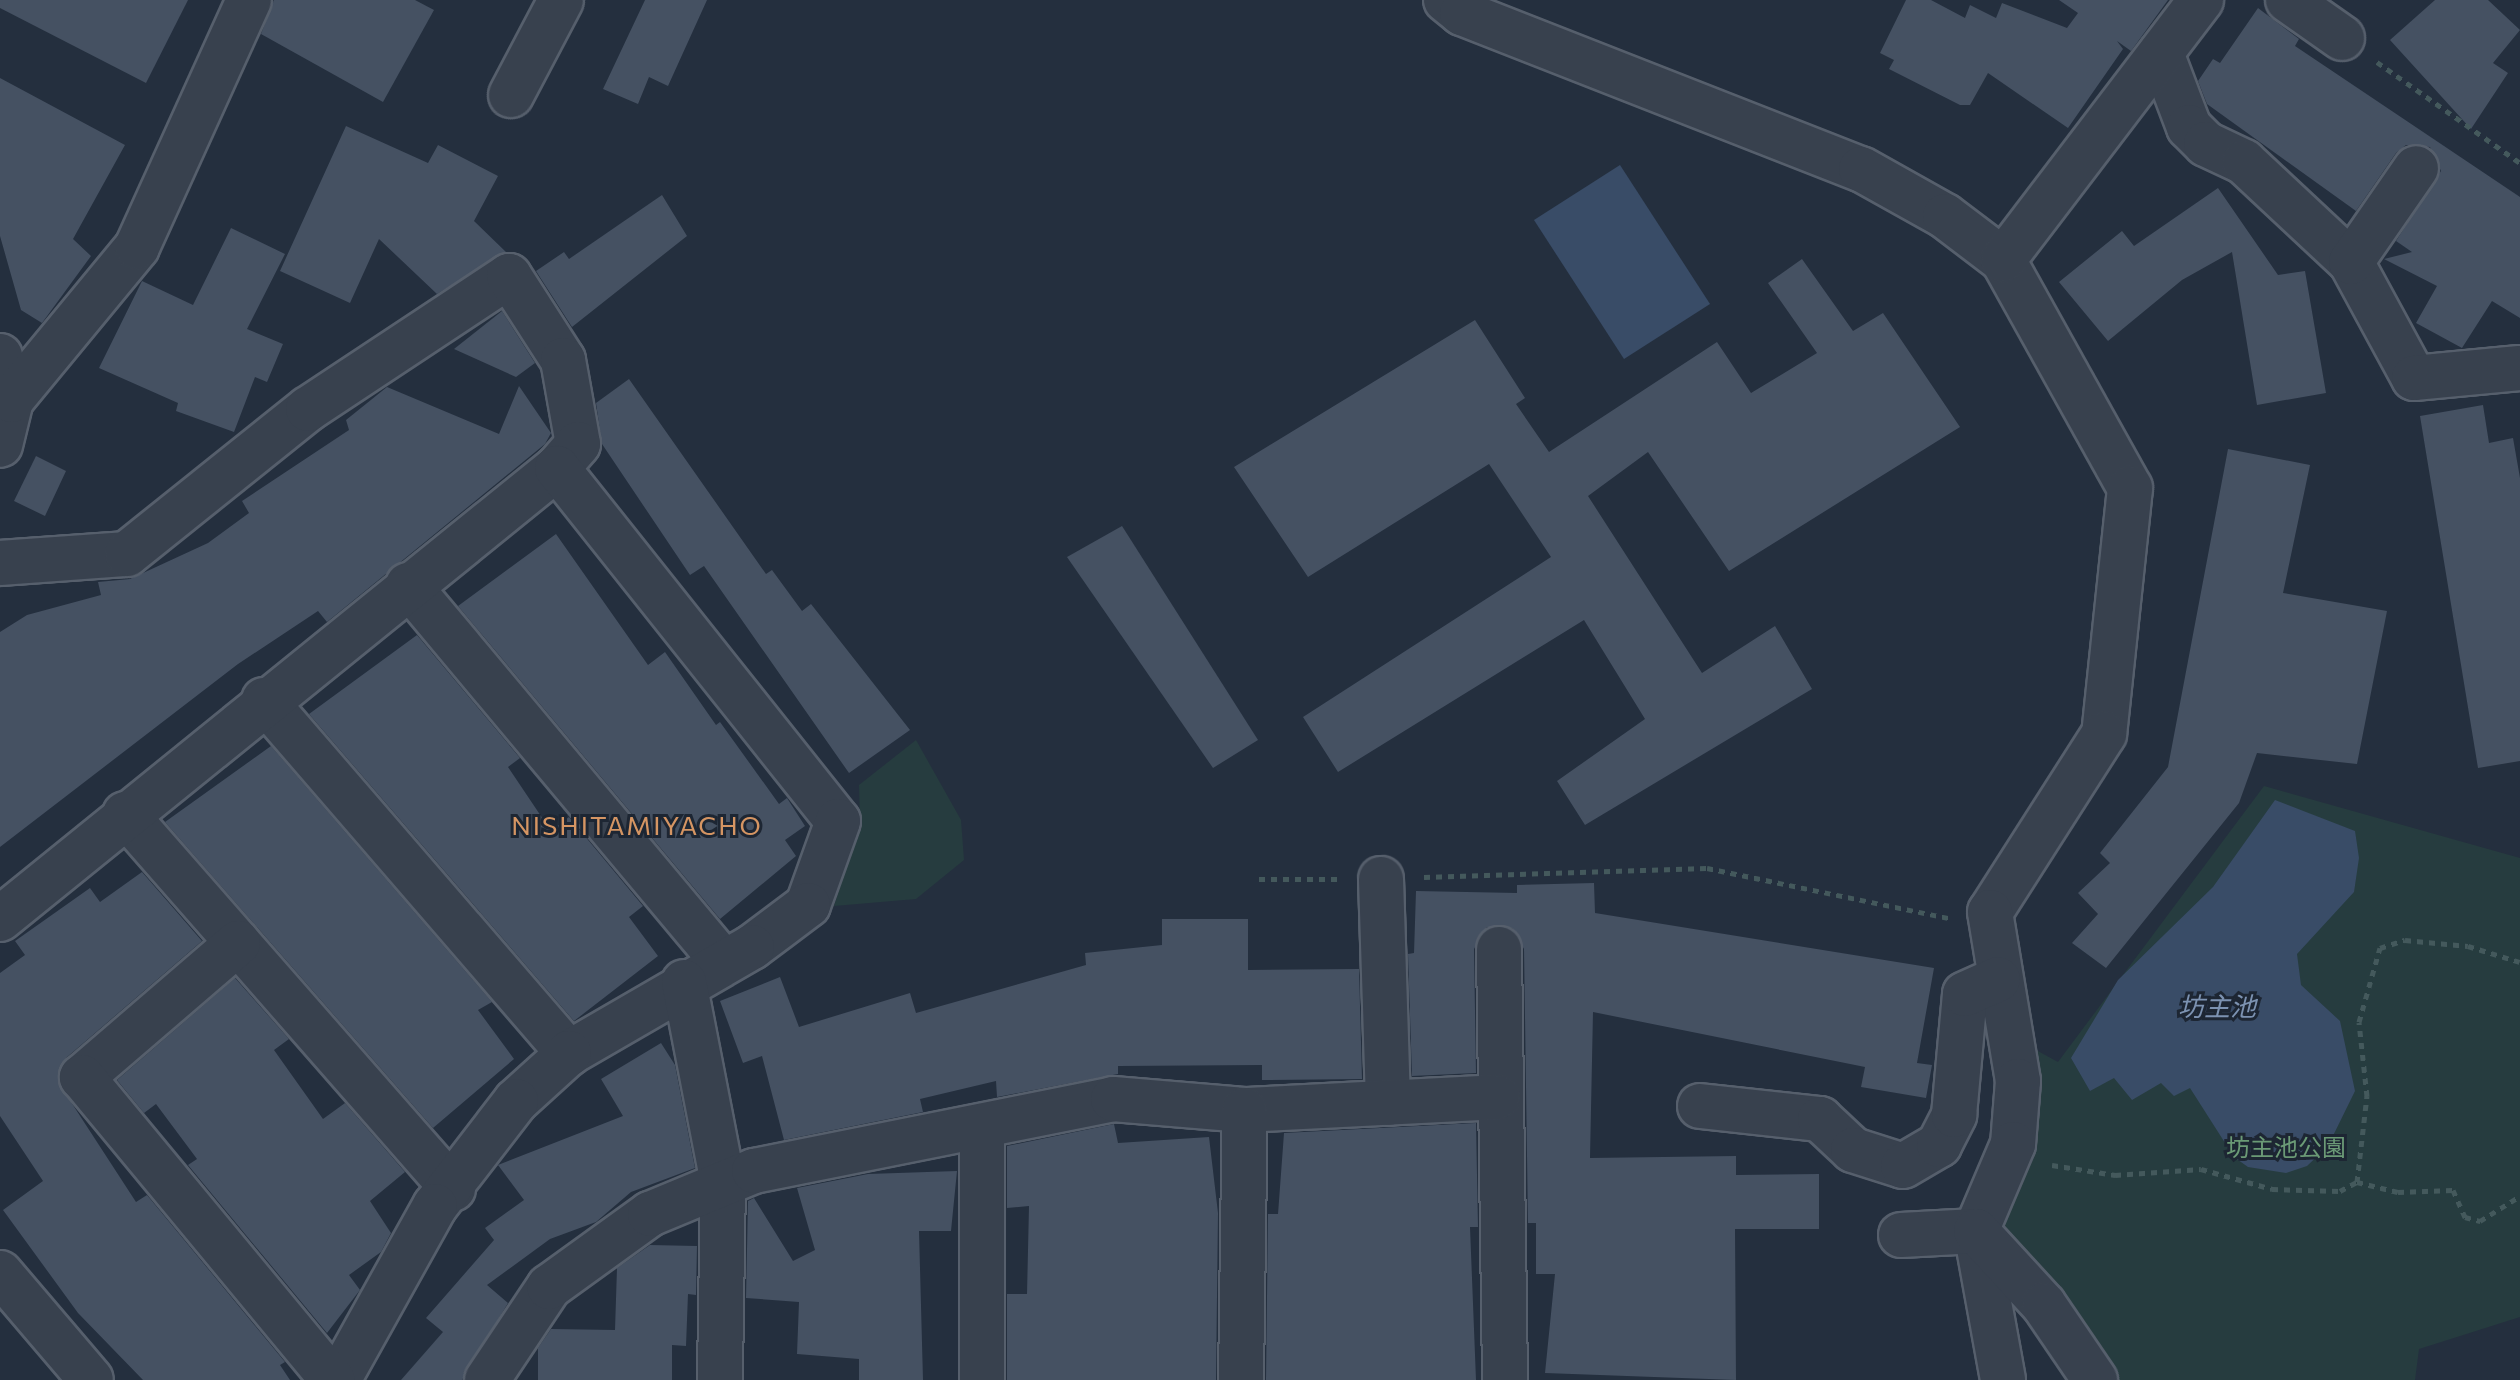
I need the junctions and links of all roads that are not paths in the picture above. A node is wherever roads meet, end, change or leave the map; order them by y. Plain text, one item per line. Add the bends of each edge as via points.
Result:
1 (249, 0) edge
2 (561, 0) edge
3 (1446, 0) edge
4 (2201, 0) edge
5 (2288, 0) edge
6 (2342, 38) road end
7 (2161, 53) junction
8 (511, 95) dead end
9 (2416, 168) dead end
10 (2003, 260) junction
11 (2351, 262) junction
12 (0, 356) edge
13 (2520, 368) edge
14 (11, 400) junction
15 (0, 445) edge
16 (557, 468) junction
17 (0, 563) edge
18 (408, 585) junction
19 (264, 700) junction
20 (125, 814) junction
21 (1381, 879) road end
22 (0, 919) edge
23 (238, 943) junction
24 (1499, 949) dead end
25 (723, 962) junction
26 (1998, 979) junction
27 (684, 982) junction
28 (569, 1053) junction
29 (1498, 1097) junction
30 (1388, 1103) junction
31 (1700, 1106) dead end
32 (1245, 1110) junction
33 (982, 1127) junction
34 (723, 1183) junction
35 (453, 1189) junction
36 (1976, 1231) junction
37 (1901, 1235) dead end
38 (0, 1273) edge
39 (91, 1380) edge
40 (336, 1380) edge
41 (487, 1380) edge
42 (720, 1380) edge
43 (982, 1380) edge
44 (1241, 1380) edge
45 (1505, 1380) edge
46 (2003, 1380) edge
47 (2095, 1380) edge

1 - 14 street via 137,247
2 - 8 street
3 - 10 street via 1462,13 1861,169 1945,216
4 - 7 street
5 - 6 street
7 - 10 street
7 - 11 street via 2189,127 2206,144 2244,162
9 - 11 street
10 - 26 street via 2130,488 2104,734 1990,912
11 - 13 street via 2414,378
12 - 14 street
14 - 15 street
16 - 17 street via 578,444 563,360 509,276 308,409 127,554
16 - 18 street
16 - 25 street via 838,821 808,905
18 - 19 street
18 - 25 street
19 - 20 street
19 - 28 street
20 - 22 street
20 - 23 street
21 - 30 street
23 - 35 street
23 - 40 street via 82,1077
24 - 29 street
25 - 27 street
26 - 31 street via 1965,994 1954,1115 1939,1145 1903,1166 1853,1150 1820,1119
26 - 36 street via 2018,1081 2013,1144
27 - 28 street
27 - 34 street
28 - 35 street via 516,1101
29 - 30 street
29 - 45 street
30 - 32 street
32 - 33 street via 1113,1099
32 - 44 street
33 - 34 street
33 - 43 street
34 - 41 street via 650,1214 549,1287
34 - 42 street
35 - 40 street via 435,1206
36 - 37 street
36 - 46 street
36 - 47 street via 2044,1305
38 - 39 street

